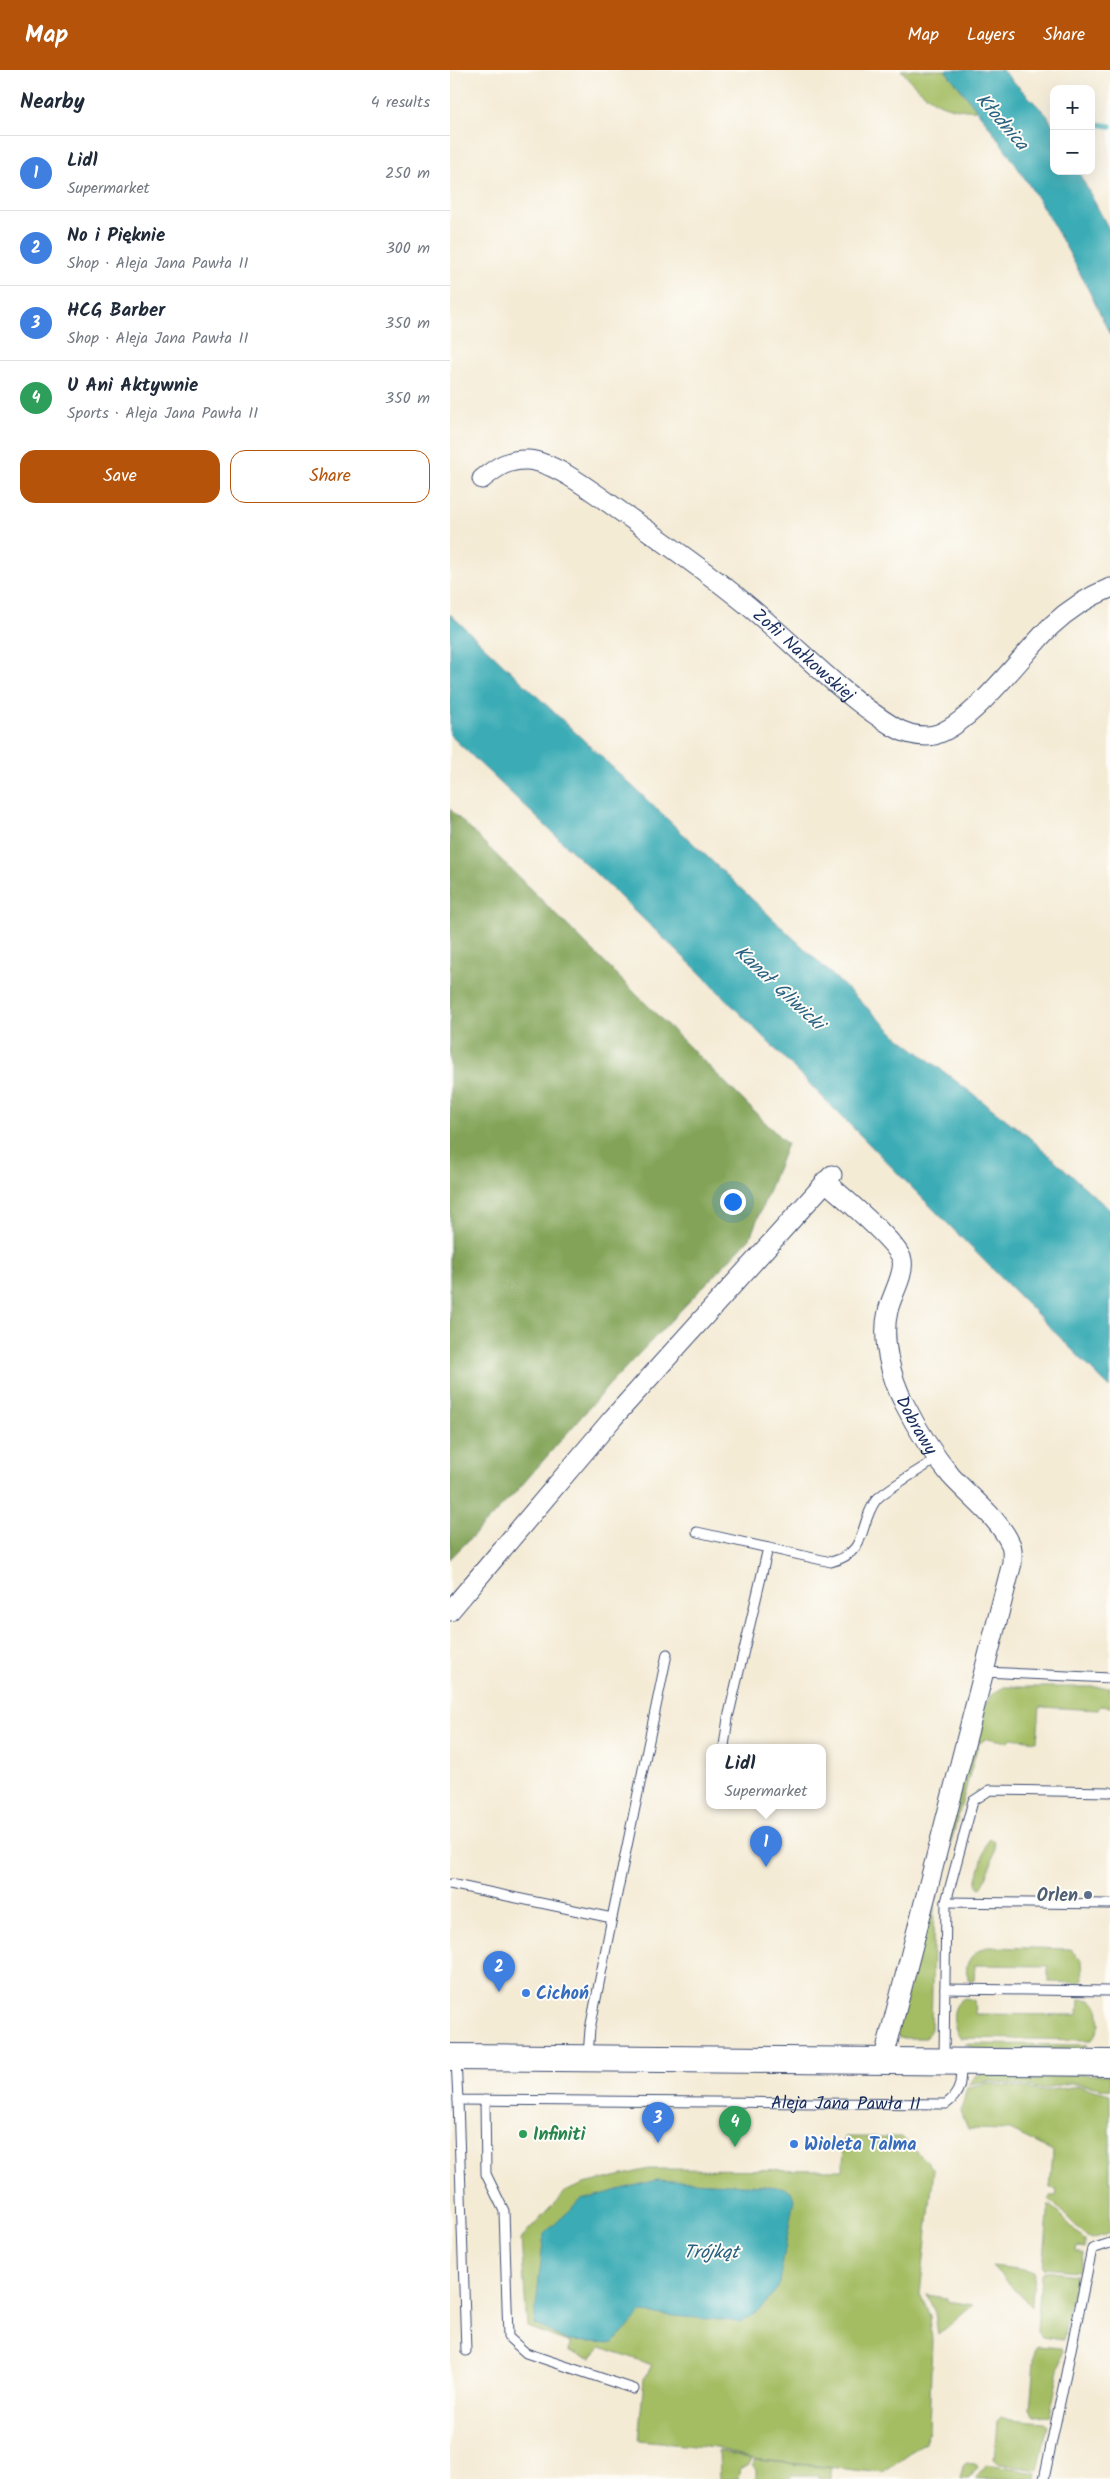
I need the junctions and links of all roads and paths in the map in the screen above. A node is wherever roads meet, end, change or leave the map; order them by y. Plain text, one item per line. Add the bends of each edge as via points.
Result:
1 (482, 479) dead end
2 (1110, 588) edge
3 (938, 1458) junction
4 (697, 1532) dead end
5 (768, 1548) junction
6 (450, 1611) edge
7 (667, 1654) dead end
8 (985, 1672) junction
9 (1110, 1678) edge
10 (724, 1744) edge
11 (1110, 1792) edge
12 (450, 1884) edge
13 (946, 1902) junction
14 (1110, 1904) edge
15 (612, 1918) junction
16 (945, 1989) junction
17 (1110, 1991) edge
18 (453, 2057) edge
19 (588, 2058) junction
20 (883, 2061) junction
21 (953, 2061) junction
22 (1110, 2063) edge
23 (458, 2100) junction
24 (486, 2100) junction
25 (1110, 2243) edge
26 (466, 2351) dead end
27 (634, 2388) dead end
28 (1044, 2479) edge

1 - 2 street, Zofii Nałkowskiej via 500,465 529,460 555,470 593,492 706,572 848,693 895,728 914,736 941,734 955,726 1056,621 1090,596
3 - 5 lane via 877,1499 855,1549 845,1558 831,1562
3 - 6 street, Dobrawy via 921,1437 900,1395 890,1361 887,1311 902,1260 894,1245 829,1178 613,1418
3 - 8 street, Dobrawy via 1003,1530 1012,1546 1012,1563
4 - 5 lane
5 - 10 lane
7 - 15 lane
8 - 9 lane
8 - 20 street
11 - 13 lane via 990,1790 973,1801
12 - 15 lane
13 - 14 lane
13 - 16 lane
15 - 19 lane via 590,2029
16 - 17 lane
16 - 21 lane
18 - 19 main road
18 - 23 lane
19 - 20 main road
20 - 21 main road
21 - 22 main road
21 - 24 lane, Aleja Jana Pawła II via 961,2085 955,2098 946,2104
23 - 24 lane, Aleja Jana Pawła II
23 - 26 lane
24 - 27 lane via 486,2174 504,2211 508,2337 526,2353
25 - 28 lane via 1092,2249

